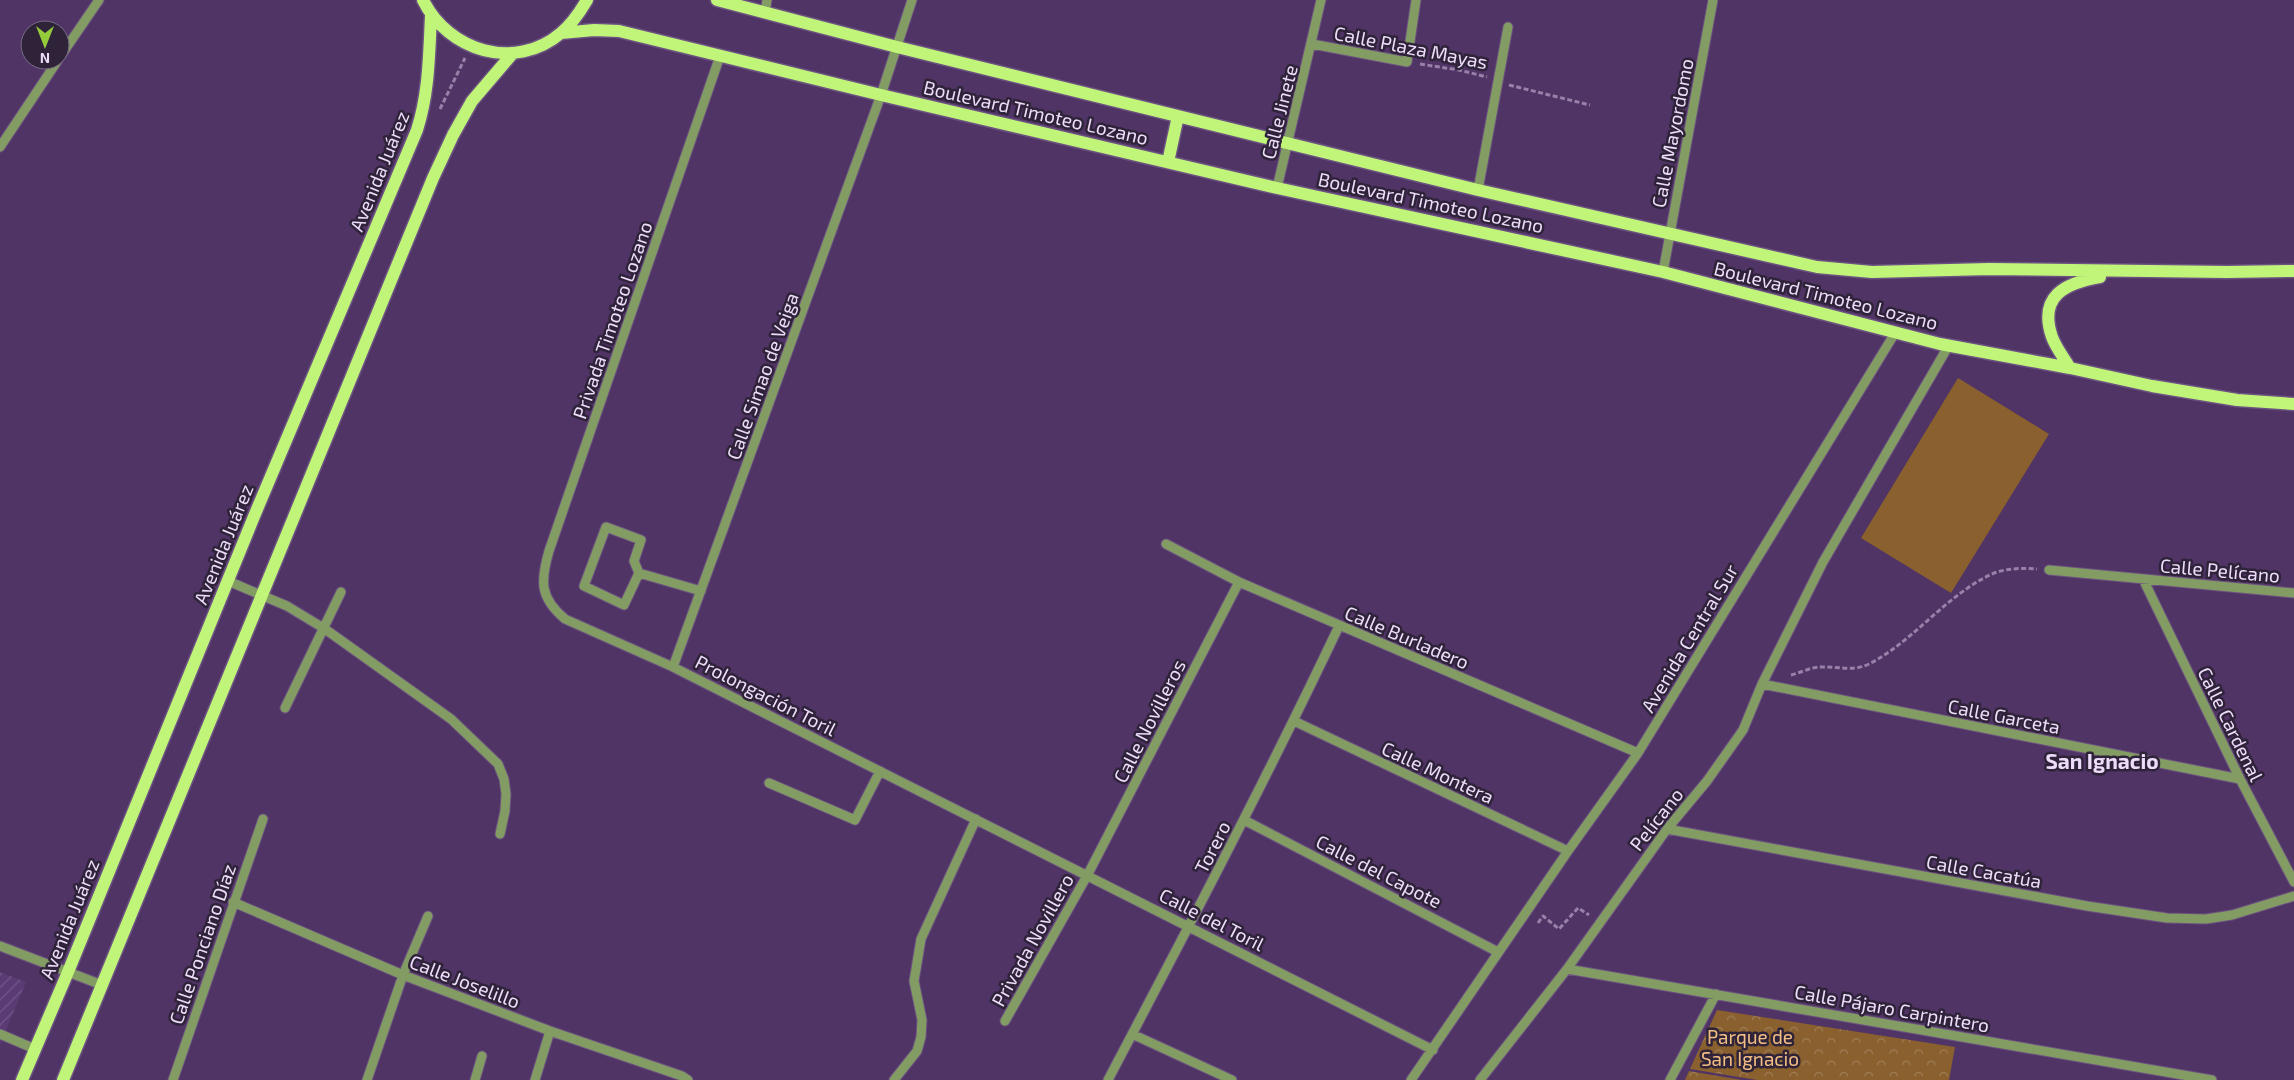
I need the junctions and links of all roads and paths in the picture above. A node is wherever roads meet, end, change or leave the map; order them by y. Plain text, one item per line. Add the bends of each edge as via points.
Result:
1 (99, 0) edge
2 (423, 0) edge
3 (587, 0) edge
4 (717, 0) edge
5 (912, 0) edge
6 (1321, 0) edge
7 (1416, 0) edge
8 (1713, 0) edge
9 (766, 6) edge
10 (431, 16) junction
11 (1508, 27) dead end
12 (561, 33) junction
13 (70, 43) edge
14 (1312, 44) junction
15 (897, 47) junction
16 (513, 53) junction
17 (720, 56) junction
18 (1406, 62) junction
19 (52, 70) edge
20 (1499, 81) junction
21 (881, 95) junction
22 (1590, 105) dead end
23 (1178, 116) junction
24 (1288, 143) junction
25 (0, 147) edge
26 (1168, 162) junction
27 (1277, 188) junction
28 (1478, 190) junction
29 (1670, 232) junction
30 (2132, 271) junction
31 (2294, 271) edge
32 (1662, 272) junction
33 (1895, 333) junction
34 (1944, 345) junction
35 (2070, 368) junction
36 (2294, 404) edge
37 (1166, 544) dead end
38 (2049, 570) joint
39 (639, 572) junction
40 (2142, 579) junction
41 (228, 581) junction
42 (1240, 582) junction
43 (701, 590) junction
44 (341, 592) dead end
45 (2294, 593) edge
46 (260, 595) junction
47 (545, 597) joint
48 (1339, 626) junction
49 (325, 629) junction
50 (673, 667) junction
51 (1762, 684) junction
52 (286, 708) dead end
53 (1294, 721) junction
54 (1638, 753) junction
55 (880, 771) junction
56 (2240, 779) junction
57 (768, 783) dead end
58 (264, 819) dead end
59 (976, 819) junction
60 (1244, 820) junction
61 (1667, 829) junction
62 (500, 834) dead end
63 (1568, 851) junction
64 (1088, 874) junction
65 (2294, 882) edge
66 (2294, 896) edge
67 (233, 902) junction
68 (428, 916) dead end
69 (1600, 921) junction
70 (1190, 926) junction
71 (1513, 932) junction
72 (0, 946) edge
73 (1498, 952) junction
74 (1567, 969) junction
75 (68, 972) junction
76 (403, 975) junction
77 (102, 985) junction
78 (1716, 994) junction
79 (1005, 1021) dead end
80 (550, 1031) junction
81 (0, 1034) edge
82 (1132, 1034) junction
83 (35, 1049) junction
84 (1433, 1050) junction
85 (482, 1056) dead end
86 (22, 1080) edge
87 (63, 1080) edge
88 (173, 1080) edge
89 (367, 1080) edge
90 (476, 1080) edge
91 (535, 1080) edge
92 (688, 1080) edge
93 (894, 1080) edge
94 (1108, 1080) edge
95 (1232, 1080) edge
96 (1412, 1080) edge
97 (1480, 1080) edge
98 (1670, 1080) edge
99 (2207, 1080) edge

1 - 13 street
2 - 10 main road
3 - 12 main road via 578,16
4 - 9 main road, Boulevard Timoteo Lozano
5 - 15 street, Calle Simao de Veiga
6 - 14 street, Calle Jinete
7 - 18 street
8 - 29 street, Calle Mayordomo
9 - 15 main road, Boulevard Timoteo Lozano
10 - 16 main road via 449,34 471,47
10 - 41 main road, Avenida Juárez via 428,82 417,130
11 - 20 street
12 - 16 main road via 547,43
12 - 17 main road, Boulevard Timoteo Lozano via 619,31
14 - 18 street, Calle Plaza Mayas
14 - 24 street, Calle Jinete
15 - 21 street, Calle Simao de Veiga
15 - 23 main road, Boulevard Timoteo Lozano
16 - 46 main road via 472,101 453,135
17 - 21 main road, Boulevard Timoteo Lozano
17 - 47 street, Privada Timoteo Lozano via 549,551 544,568
18 - 20 path, Calle Plaza Mayas via 1459,70
19 - 25 street
20 - 22 path, Calle Plaza Mayas
20 - 28 street
21 - 26 main road, Boulevard Timoteo Lozano
21 - 43 street, Calle Simao de Veiga
23 - 24 main road, Boulevard Timoteo Lozano
23 - 26 main road
24 - 27 street, Calle Jinete
24 - 28 main road, Boulevard Timoteo Lozano
26 - 27 main road, Boulevard Timoteo Lozano
27 - 32 main road, Boulevard Timoteo Lozano
28 - 29 main road, Boulevard Timoteo Lozano
29 - 30 main road, Boulevard Timoteo Lozano via 1818,267 1872,272 1989,269
29 - 32 street, Calle Mayordomo
30 - 31 main road, Boulevard Timoteo Lozano
30 - 35 main road via 2082,280 2067,285 2054,296 2048,316 2052,338
32 - 33 main road, Boulevard Timoteo Lozano
33 - 34 main road, Boulevard Timoteo Lozano
33 - 54 street, Avenida Central Sur
34 - 35 main road, Boulevard Timoteo Lozano
34 - 51 street, Pelícano via 1823,562
35 - 36 main road, Boulevard Timoteo Lozano via 2152,386
37 - 42 street, Calle Burladero
38 - 40 street, Calle Pelícano
38 - 51 path via 2018,568 1993,574 1970,587 1915,632 1860,668 1820,667
39 - 39 street via 624,605 584,586 606,527 641,540 634,561
39 - 43 street
40 - 45 street, Calle Pelícano
40 - 56 street, Calle Cardenal
41 - 46 street
41 - 75 main road, Avenida Juárez
42 - 48 street, Calle Burladero
42 - 64 street, Calle Novilleros
43 - 50 street, Calle Simao de Veiga
44 - 49 street
46 - 49 street via 287,606
46 - 77 main road
47 - 50 street, Prolongación Toril via 565,619
48 - 53 street, Torero
48 - 54 street, Calle Burladero
49 - 52 street
49 - 62 street via 451,719 498,764 506,794
50 - 55 street, Prolongación Toril
51 - 56 street, Calle Garceta
51 - 61 street, Pelícano via 1743,730
53 - 60 street, Torero
53 - 63 street, Calle Montera
54 - 63 street, Avenida Central Sur
55 - 57 street via 855,820
55 - 59 street, Prolongación Toril
56 - 65 street, Calle Cardenal
58 - 67 street, Calle Ponciano Díaz
59 - 64 street, Calle del Toril
59 - 93 street via 921,939 914,980 922,1020 921,1037 917,1051
60 - 70 street, Torero
60 - 73 street, Calle del Capote
61 - 66 street, Calle Cacatúa via 2167,918 2232,915
61 - 69 street, Pelícano
63 - 71 street, Avenida Central Sur
64 - 70 street, Calle del Toril
64 - 79 street, Privada Novillero
67 - 76 street, Calle Joselillo
67 - 88 street, Calle Ponciano Díaz
68 - 76 street
69 - 71 path via 1578,908 1559,928 1543,916 1528,935
69 - 74 street, Pelícano
70 - 82 street, Torero
70 - 84 street, Calle del Toril
71 - 73 street, Avenida Central Sur
72 - 75 street
73 - 84 street, Avenida Central Sur
74 - 78 street, Calle Pájaro Carpintero
74 - 97 street, Pelícano
75 - 77 street
75 - 83 main road, Avenida Juárez
76 - 80 street, Calle Joselillo
76 - 89 street
77 - 87 main road
78 - 98 street
78 - 99 street, Calle Pájaro Carpintero
80 - 91 street
80 - 92 street, Calle Joselillo
81 - 83 street
82 - 94 street, Torero
82 - 95 street
83 - 86 main road, Avenida Juárez
84 - 96 street, Avenida Central Sur
85 - 90 street

